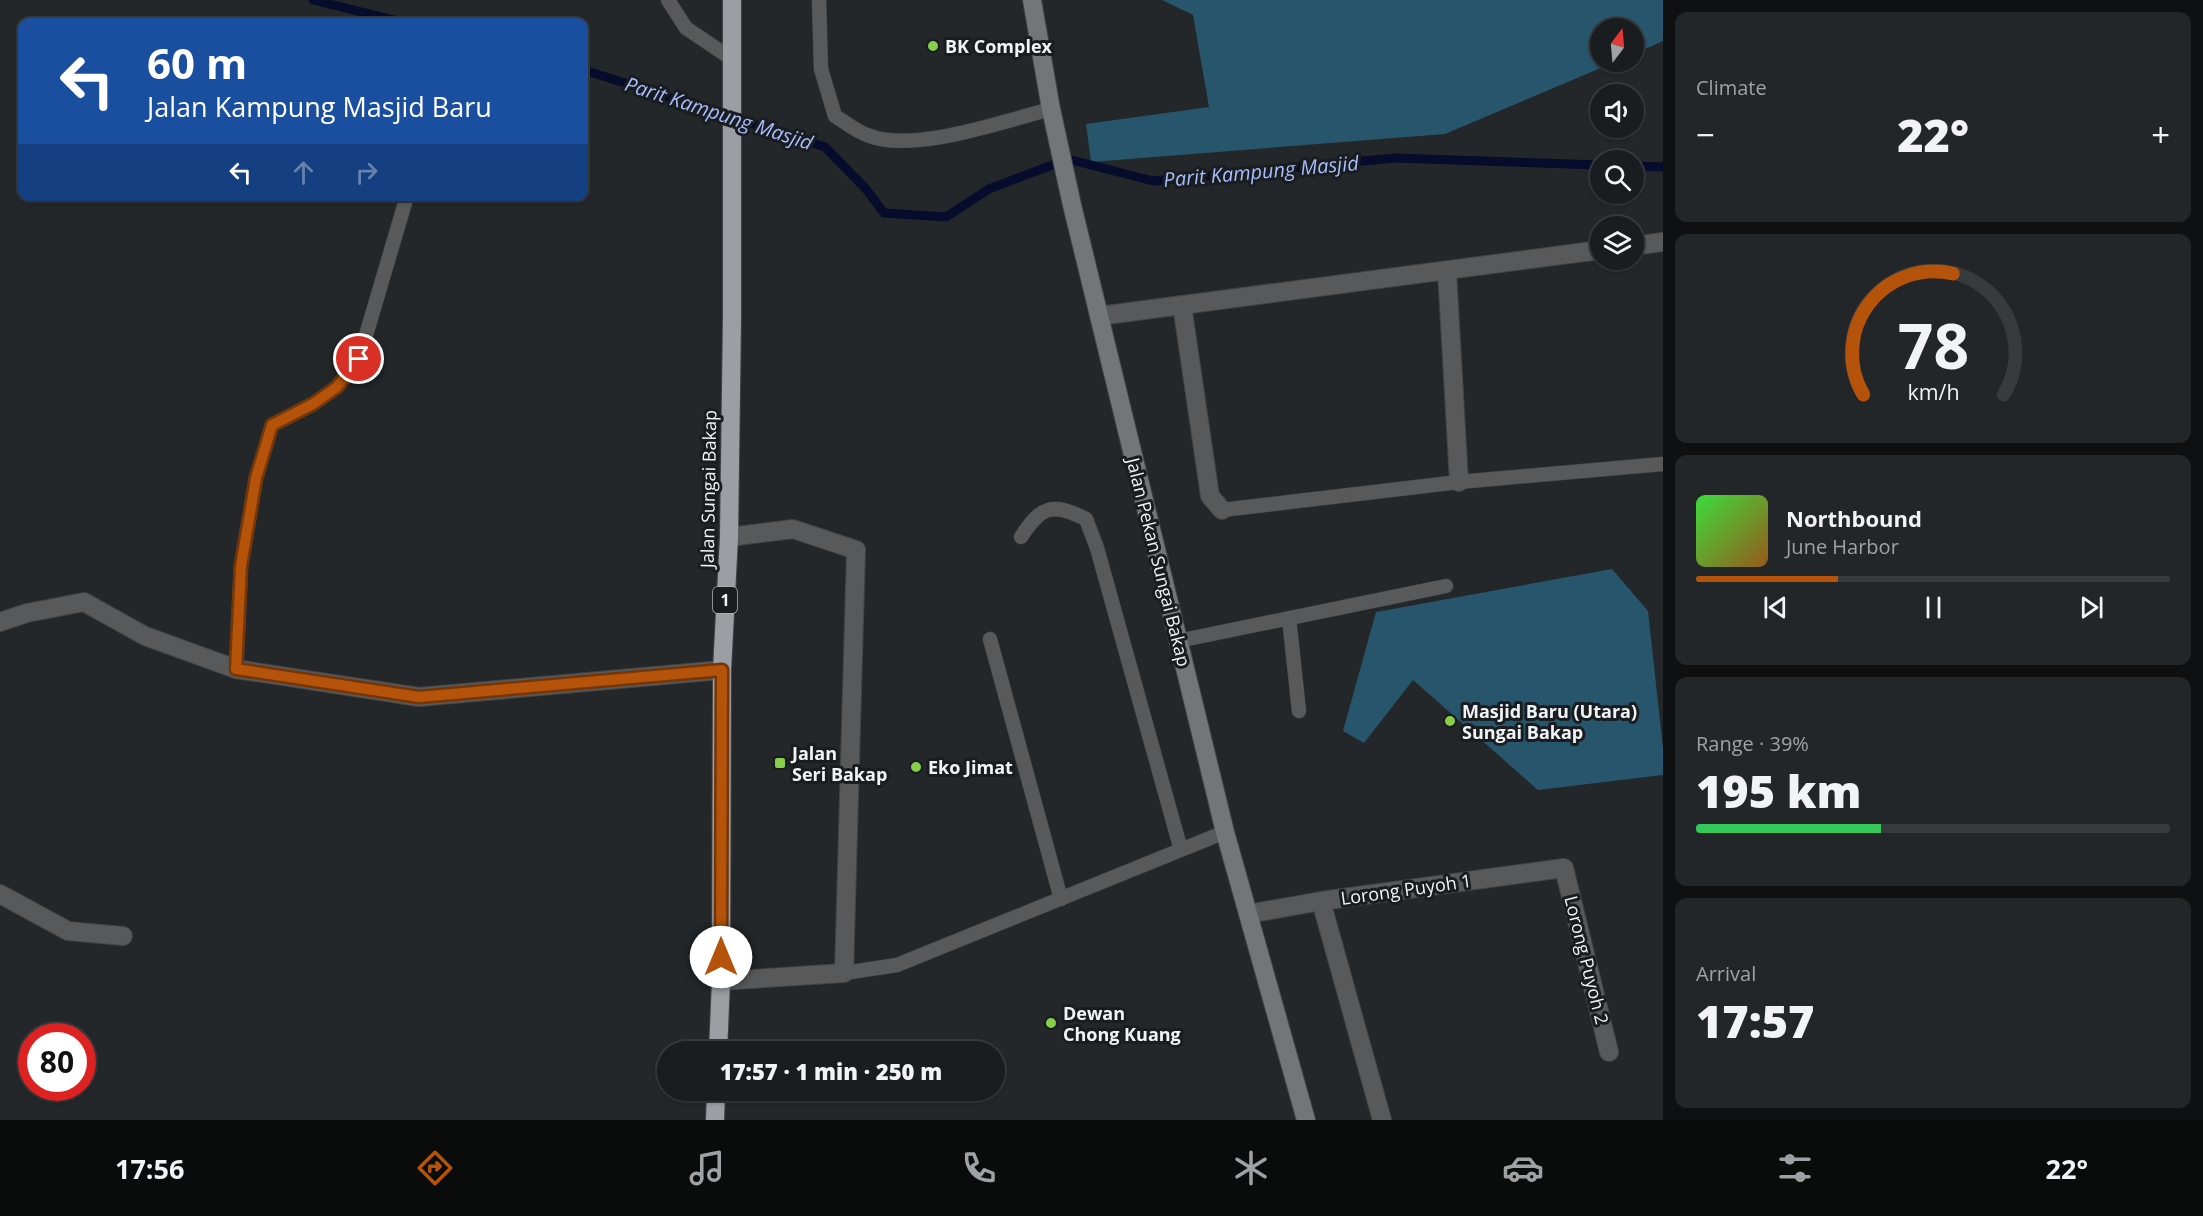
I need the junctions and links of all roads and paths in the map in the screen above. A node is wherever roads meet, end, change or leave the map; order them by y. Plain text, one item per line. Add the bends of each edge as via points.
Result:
1 (668, 0) edge
2 (732, 0) edge
3 (819, 0) edge
4 (1032, 0) edge
5 (732, 59) junction
6 (1051, 109) junction
7 (406, 201) edge
8 (1663, 242) edge
9 (1644, 245) edge
10 (1590, 251) edge
11 (1447, 270) junction
12 (1182, 305) junction
13 (1099, 316) junction
14 (1663, 464) edge
15 (1458, 482) junction
16 (1222, 510) joint
17 (729, 537) junction
18 (1022, 537) dead end
19 (1446, 586) dead end
20 (1289, 618) junction
21 (0, 622) edge
22 (990, 639) dead end
23 (1178, 641) junction
24 (236, 669) junction
25 (722, 670) junction
26 (1299, 711) dead end
27 (1225, 832) junction
28 (1181, 850) junction
29 (1564, 868) joint
30 (0, 894) edge
31 (1061, 899) junction
32 (1322, 901) junction
33 (1248, 914) junction
34 (123, 936) dead end
35 (844, 973) junction
36 (721, 981) junction
37 (718, 1041) edge
38 (1609, 1052) dead end
39 (716, 1101) edge
40 (715, 1120) edge
41 (1306, 1120) edge
42 (1382, 1120) edge

1 - 5 lane via 686,28
2 - 5 highway, Jalan Sungai Bakap / 1
3 - 6 lane via 821,69 835,116 867,135 897,142 952,135
4 - 6 main road, Jalan Pekan Sungai Bakap
5 - 17 highway, Jalan Sungai Bakap / 1
6 - 13 main road, Jalan Pekan Sungai Bakap
7 - 24 lane via 359,359 337,387 272,425 256,478 241,566
8 - 9 street
10 - 11 street
11 - 12 street
11 - 15 street
12 - 13 street
12 - 16 street via 1210,496
13 - 23 main road, Jalan Pekan Sungai Bakap
14 - 15 lane
15 - 16 lane
17 - 25 highway, Jalan Sungai Bakap / 1
17 - 35 street via 793,529 856,550
18 - 28 lane via 1034,517 1046,511 1065,509 1086,519
19 - 20 lane
20 - 23 lane
20 - 26 lane
21 - 24 street via 84,602 145,636
22 - 31 lane
23 - 27 main road, Jalan Pekan Sungai Bakap
24 - 25 street via 419,697
25 - 36 highway, Jalan Sungai Bakap / 1
27 - 28 lane
27 - 33 main road, Jalan Pekan Sungai Bakap
28 - 31 lane
29 - 32 street, Lorong Puyoh 1
29 - 38 street, Lorong Puyoh 2
30 - 34 street via 68,931
31 - 35 lane via 897,965
32 - 33 street, Lorong Puyoh 1
32 - 42 street
33 - 41 main road, Jalan Pekan Sungai Bakap
35 - 36 street
36 - 37 highway, Jalan Sungai Bakap / 1
39 - 40 highway

